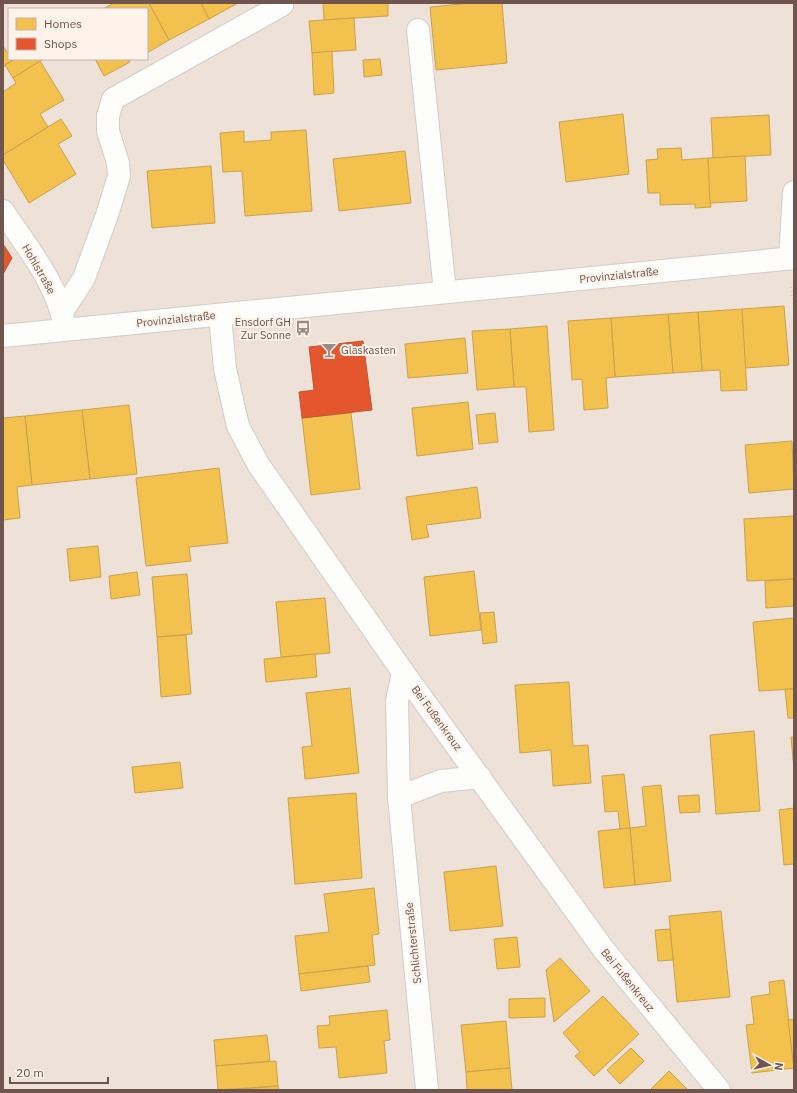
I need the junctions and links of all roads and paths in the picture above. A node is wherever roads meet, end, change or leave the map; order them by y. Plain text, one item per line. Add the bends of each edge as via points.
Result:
1 (282, 5) dead end
2 (418, 30) dead end
3 (794, 192) edge
4 (3, 211) edge
5 (792, 258) edge
6 (445, 292) junction
7 (220, 315) junction
8 (63, 321) junction
9 (3, 336) edge
10 (403, 672) junction
11 (480, 777) junction
12 (399, 797) junction
13 (427, 1090) edge
14 (719, 1090) edge

1 - 8 street via 113,99 108,116 108,131 118,163 118,176 84,278
2 - 6 street
3 - 5 street
4 - 8 street, Hohlstraße via 49,282
5 - 6 street, Provinzialstraße
6 - 7 street, Provinzialstraße
7 - 8 street, Provinzialstraße
7 - 10 street, Bei Fußenkreuz via 225,369 238,426 258,464
8 - 9 street, Provinzialstraße
10 - 11 street, Bei Fußenkreuz
10 - 12 street, Schlichterstraße via 397,701
11 - 12 street via 441,781
11 - 14 street, Bei Fußenkreuz via 604,950
12 - 13 street, Schlichterstraße

